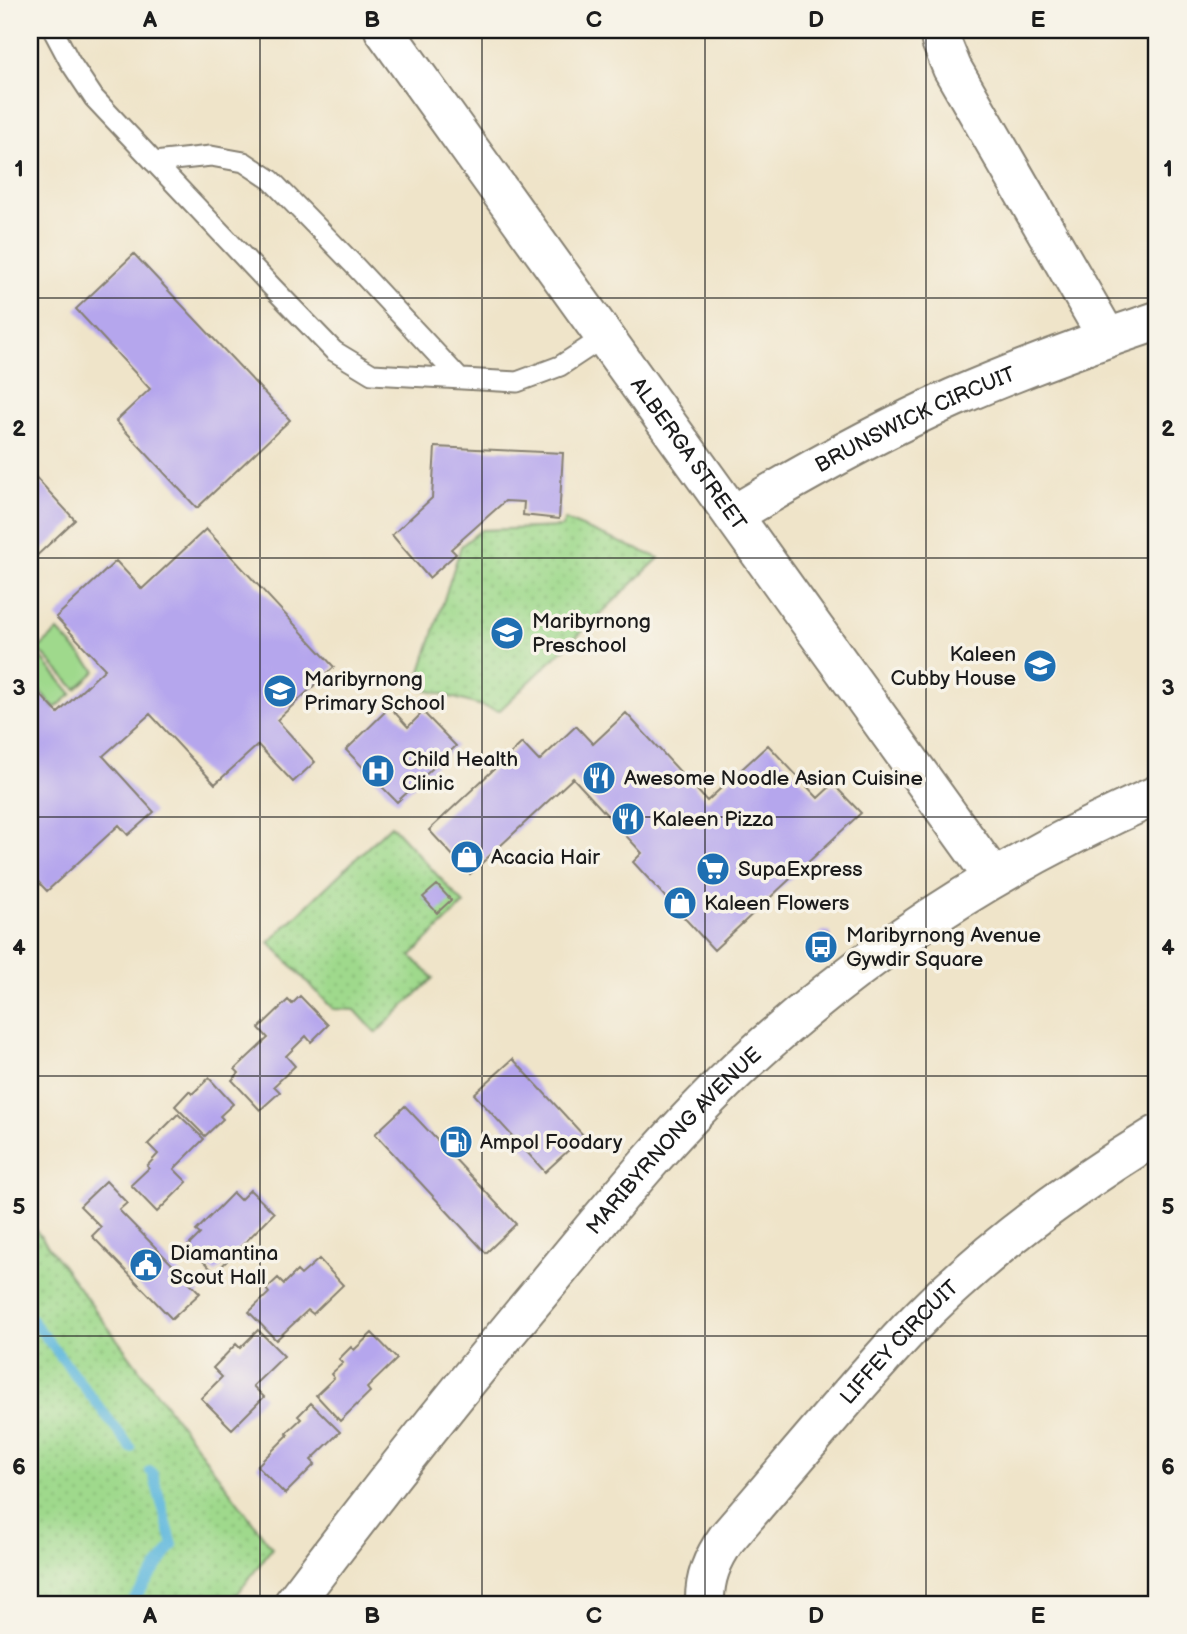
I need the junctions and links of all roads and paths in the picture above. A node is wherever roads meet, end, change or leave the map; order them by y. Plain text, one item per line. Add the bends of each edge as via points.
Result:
1 (53, 30) edge
2 (384, 30) edge
3 (939, 30) edge
4 (154, 162) junction
5 (1157, 321) edge
6 (604, 337) junction
7 (1107, 337) junction
8 (460, 379) junction
9 (733, 515) junction
10 (1157, 795) edge
11 (993, 877) junction
12 (1157, 1135) edge
13 (293, 1604) edge
14 (705, 1604) edge

1 - 4 lane via 94,98
2 - 6 street, ALBERGA STREET
3 - 7 street via 952,68
4 - 8 lane via 334,351 372,374
4 - 8 lane via 211,156 244,162 271,180
5 - 7 street, BRUNSWICK CIRCUIT
6 - 8 lane via 559,366 517,382
6 - 9 street, ALBERGA STREET
7 - 9 street, BRUNSWICK CIRCUIT via 953,398 877,434
9 - 11 street, ALBERGA STREET
10 - 11 street, MARIBYRNONG AVENUE
11 - 13 street, MARIBYRNONG AVENUE via 835,986 748,1060 676,1132 448,1404
12 - 14 street, LIFFEY CIRCUIT via 1052,1203 908,1329 727,1538 712,1564

